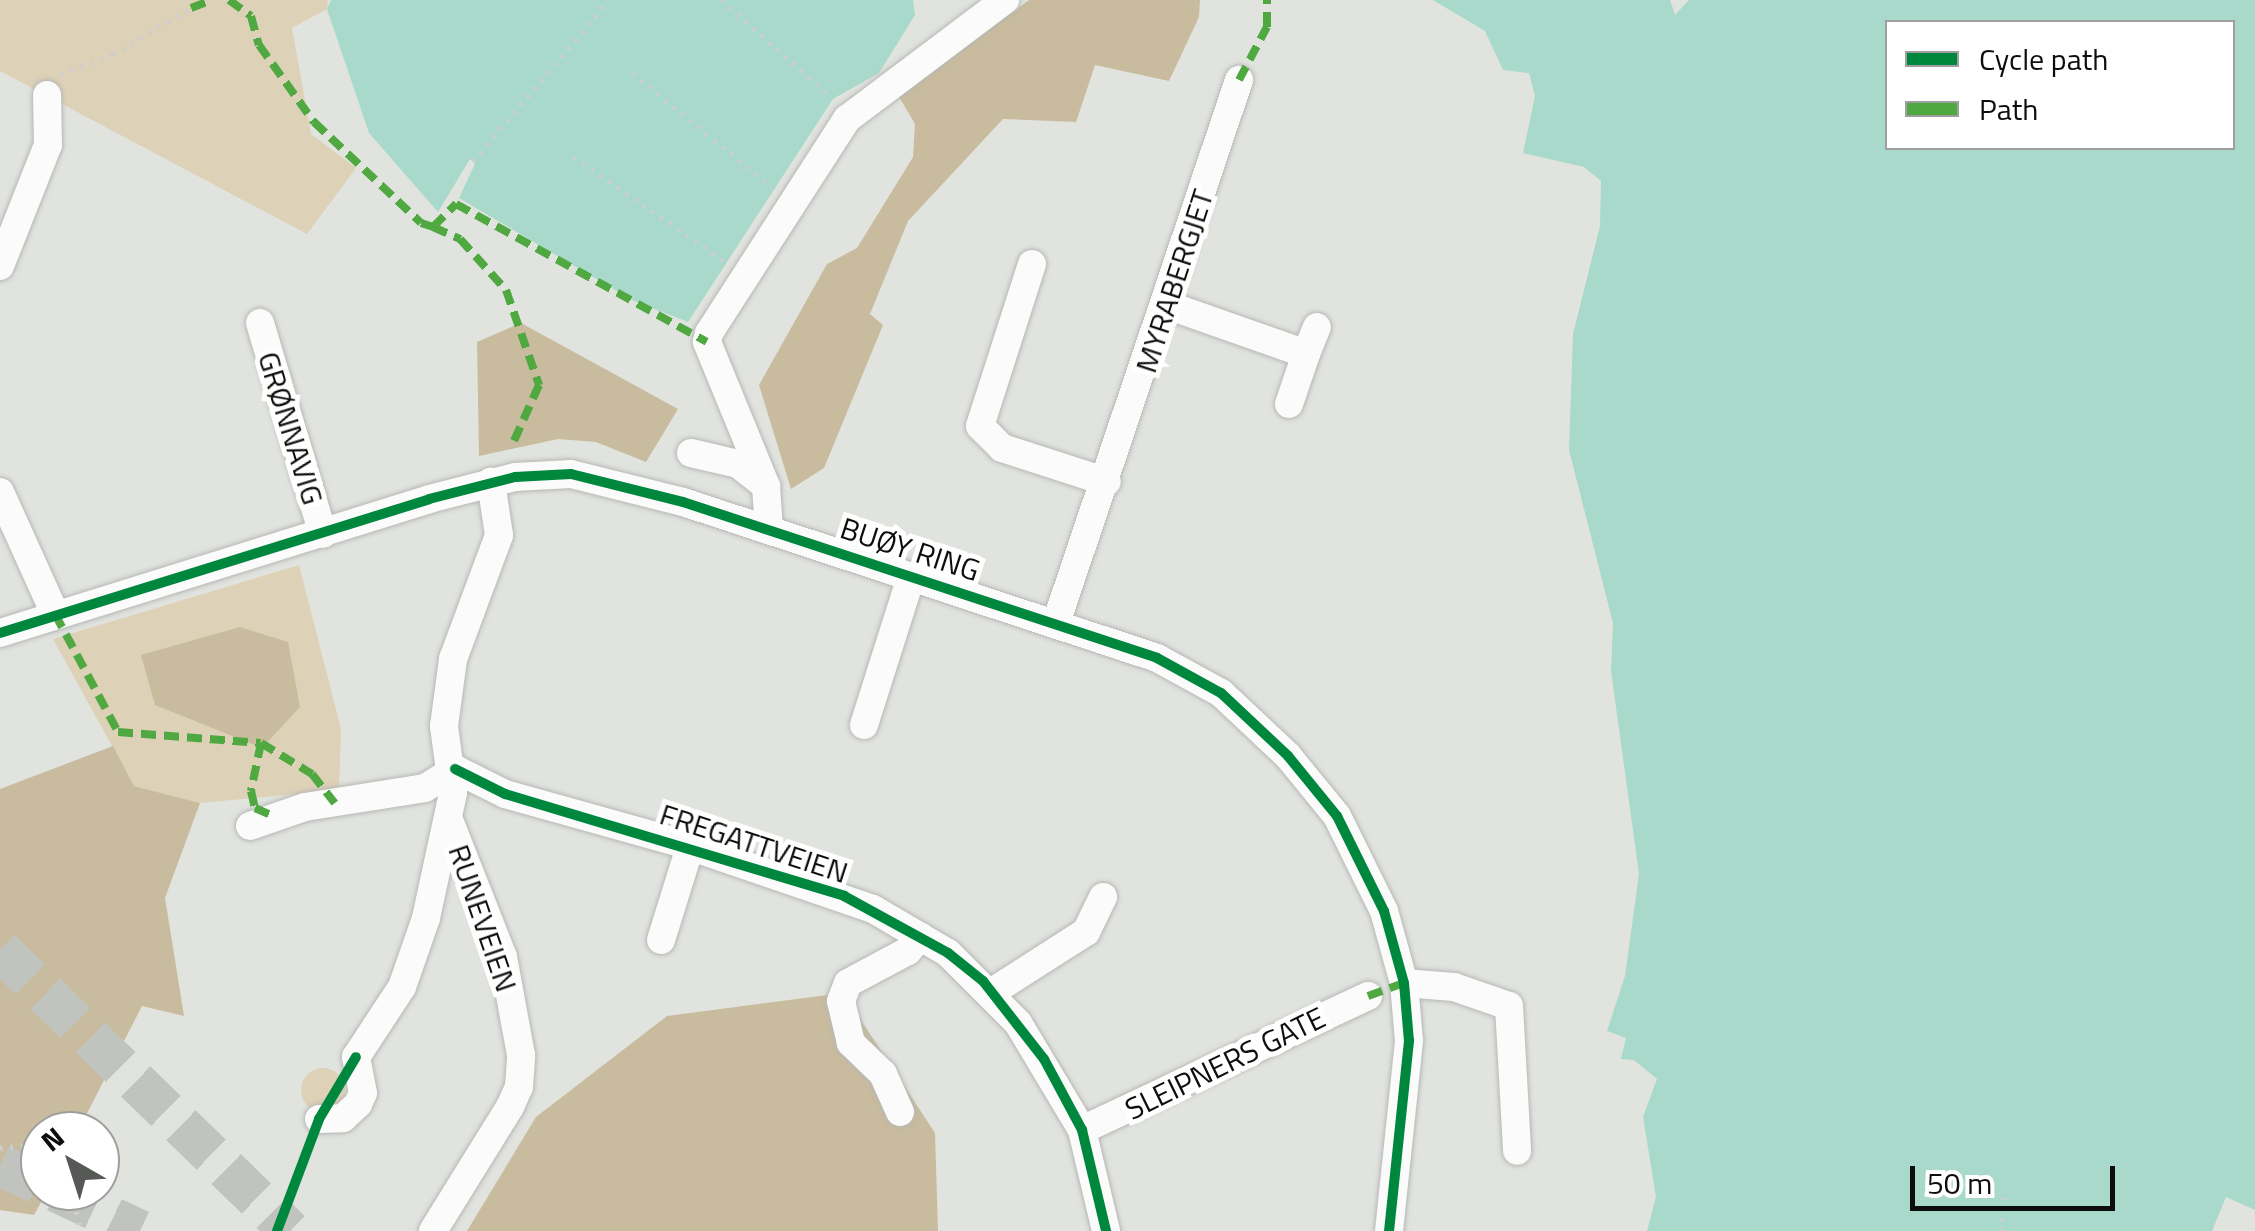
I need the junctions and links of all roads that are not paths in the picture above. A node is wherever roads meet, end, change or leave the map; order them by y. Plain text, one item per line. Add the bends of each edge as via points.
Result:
1 (1006, 0) edge
2 (1239, 80) dead end
3 (47, 95) road end
4 (1032, 264) dead end
5 (0, 266) edge
6 (1166, 305) junction
7 (260, 323) dead end
8 (1316, 326) dead end
9 (1306, 354) junction
10 (1289, 404) dead end
11 (691, 452) dead end
12 (491, 482) junction
13 (1107, 482) junction
14 (766, 486) junction
15 (0, 492) edge
16 (769, 530) junction
17 (323, 534) junction
18 (911, 577) junction
19 (55, 614) junction
20 (1057, 620) junction
21 (0, 633) edge
22 (864, 725) dead end
23 (455, 769) junction
24 (449, 820) junction
25 (250, 826) dead end
26 (690, 847) junction
27 (1103, 897) dead end
28 (920, 936) junction
29 (662, 940) dead end
30 (1404, 983) junction
31 (992, 992) junction
32 (1368, 996) dead end
33 (900, 1112) dead end
34 (319, 1119) dead end
35 (1082, 1130) junction
36 (1518, 1151) dead end
37 (433, 1231) edge
38 (1106, 1231) edge
39 (1389, 1231) edge

1 - 14 street via 848,119 717,316 707,342
2 - 6 street, MYRABERGJET
3 - 5 street via 48,145
4 - 13 street via 980,426 1002,448
6 - 9 street
6 - 13 street, MYRABERGJET
7 - 17 street, GRØNNAVIG
8 - 9 street
9 - 10 street
11 - 14 street via 738,464
12 - 16 street, BUØY RING via 571,474
12 - 17 street, BUØY RING
12 - 23 street, RUNEVEIEN via 498,536 449,680 445,750
13 - 20 street, MYRABERGJET
14 - 16 street
15 - 19 street
16 - 18 street, BUØY RING
17 - 19 street, BUØY RING
18 - 20 street, BUØY RING
18 - 22 street
19 - 21 street, BUØY RING
20 - 30 street, BUØY RING via 1157,658 1221,693 1288,756 1337,816 1364,865
23 - 24 street, RUNEVEIEN
23 - 25 street via 425,788 306,807
23 - 26 street, FREGATTVEIEN via 504,794
24 - 34 street, RUNEVEIEN via 402,987 356,1058 363,1093 344,1118
24 - 37 street, RUNEVEIEN via 503,957 521,1054 520,1087
26 - 28 street, FREGATTVEIEN via 844,896
26 - 29 street, FREGATTVEIEN
27 - 31 street via 1086,932
28 - 31 street, FREGATTVEIEN
28 - 33 street via 908,951 848,983 841,1001 851,1042 884,1074
30 - 36 street via 1454,987 1510,1006
30 - 39 street, BUØY RING via 1409,1054
31 - 35 street, FREGATTVEIEN via 1044,1059
32 - 35 street, SLEIPNERS GATE
35 - 38 street, FREGATTVEIEN

